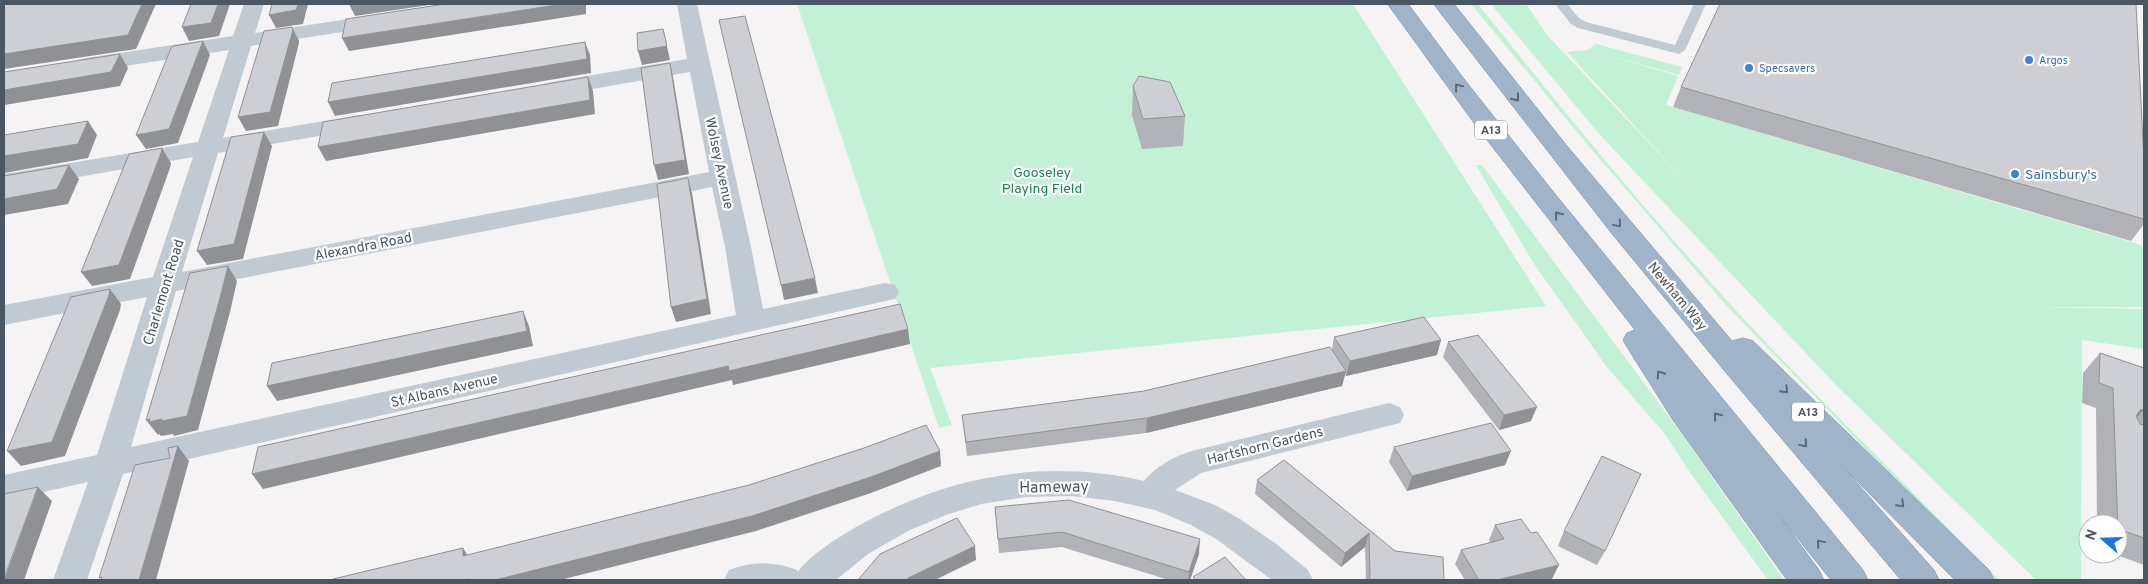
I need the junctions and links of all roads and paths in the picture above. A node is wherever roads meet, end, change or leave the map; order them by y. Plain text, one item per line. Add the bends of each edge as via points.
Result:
1 (254, 4) edge
2 (687, 4) edge
3 (1398, 4) edge
4 (1444, 4) edge
5 (1561, 4) edge
6 (1700, 4) edge
7 (406, 16) edge
8 (242, 42) junction
9 (699, 64) junction
10 (71, 68) edge
11 (529, 93) edge
12 (385, 117) edge
13 (210, 147) junction
14 (722, 177) junction
15 (4, 182) edge
16 (1637, 246) junction
17 (1588, 254) junction
18 (165, 284) junction
19 (885, 292) dead end
20 (4, 315) edge
21 (751, 322) junction
22 (1389, 415) dead end
23 (110, 464) junction
24 (4, 488) edge
25 (1152, 496) junction
26 (70, 580) edge
27 (741, 580) edge
28 (785, 580) edge
29 (812, 580) edge
30 (1296, 580) edge
31 (1807, 580) edge
32 (1851, 580) edge
33 (1922, 580) edge
34 (1977, 580) edge

1 - 8 street, Charlemont Road
2 - 9 street, Wolsey Avenue
17 -> 3 highway, A13 via 1453,81
4 -> 16 highway, Newham Way / A13
5 - 6 lane via 1582,26 1679,50
7 - 8 street
8 - 10 street
8 - 13 street, Charlemont Road
9 - 11 street
9 - 14 street, Wolsey Avenue
12 - 13 street
13 - 15 street
13 - 18 street, Charlemont Road
14 - 18 street, Alexandra Road
14 - 21 street, Wolsey Avenue
16 -> 33 highway, Newham Way / A13
16 -> 34 highway, A13
31 -> 17 highway, A13 via 1684,412 1627,325
32 -> 17 highway, A13 via 1755,465
18 - 20 street, Alexandra Road
18 - 23 street, Charlemont Road
19 - 21 street, St Albans Avenue
21 - 23 street, St Albans Avenue
22 - 25 street, Hartshorn Gardens via 1192,463 1162,482
23 - 24 street, St Albans Avenue
23 - 26 street, Charlemont Road
25 - 29 street, Hameway via 1091,484 1030,483 969,493 910,514 854,545
25 - 30 street, Hameway via 1203,516 1251,543
27 - 28 street via 772,577

